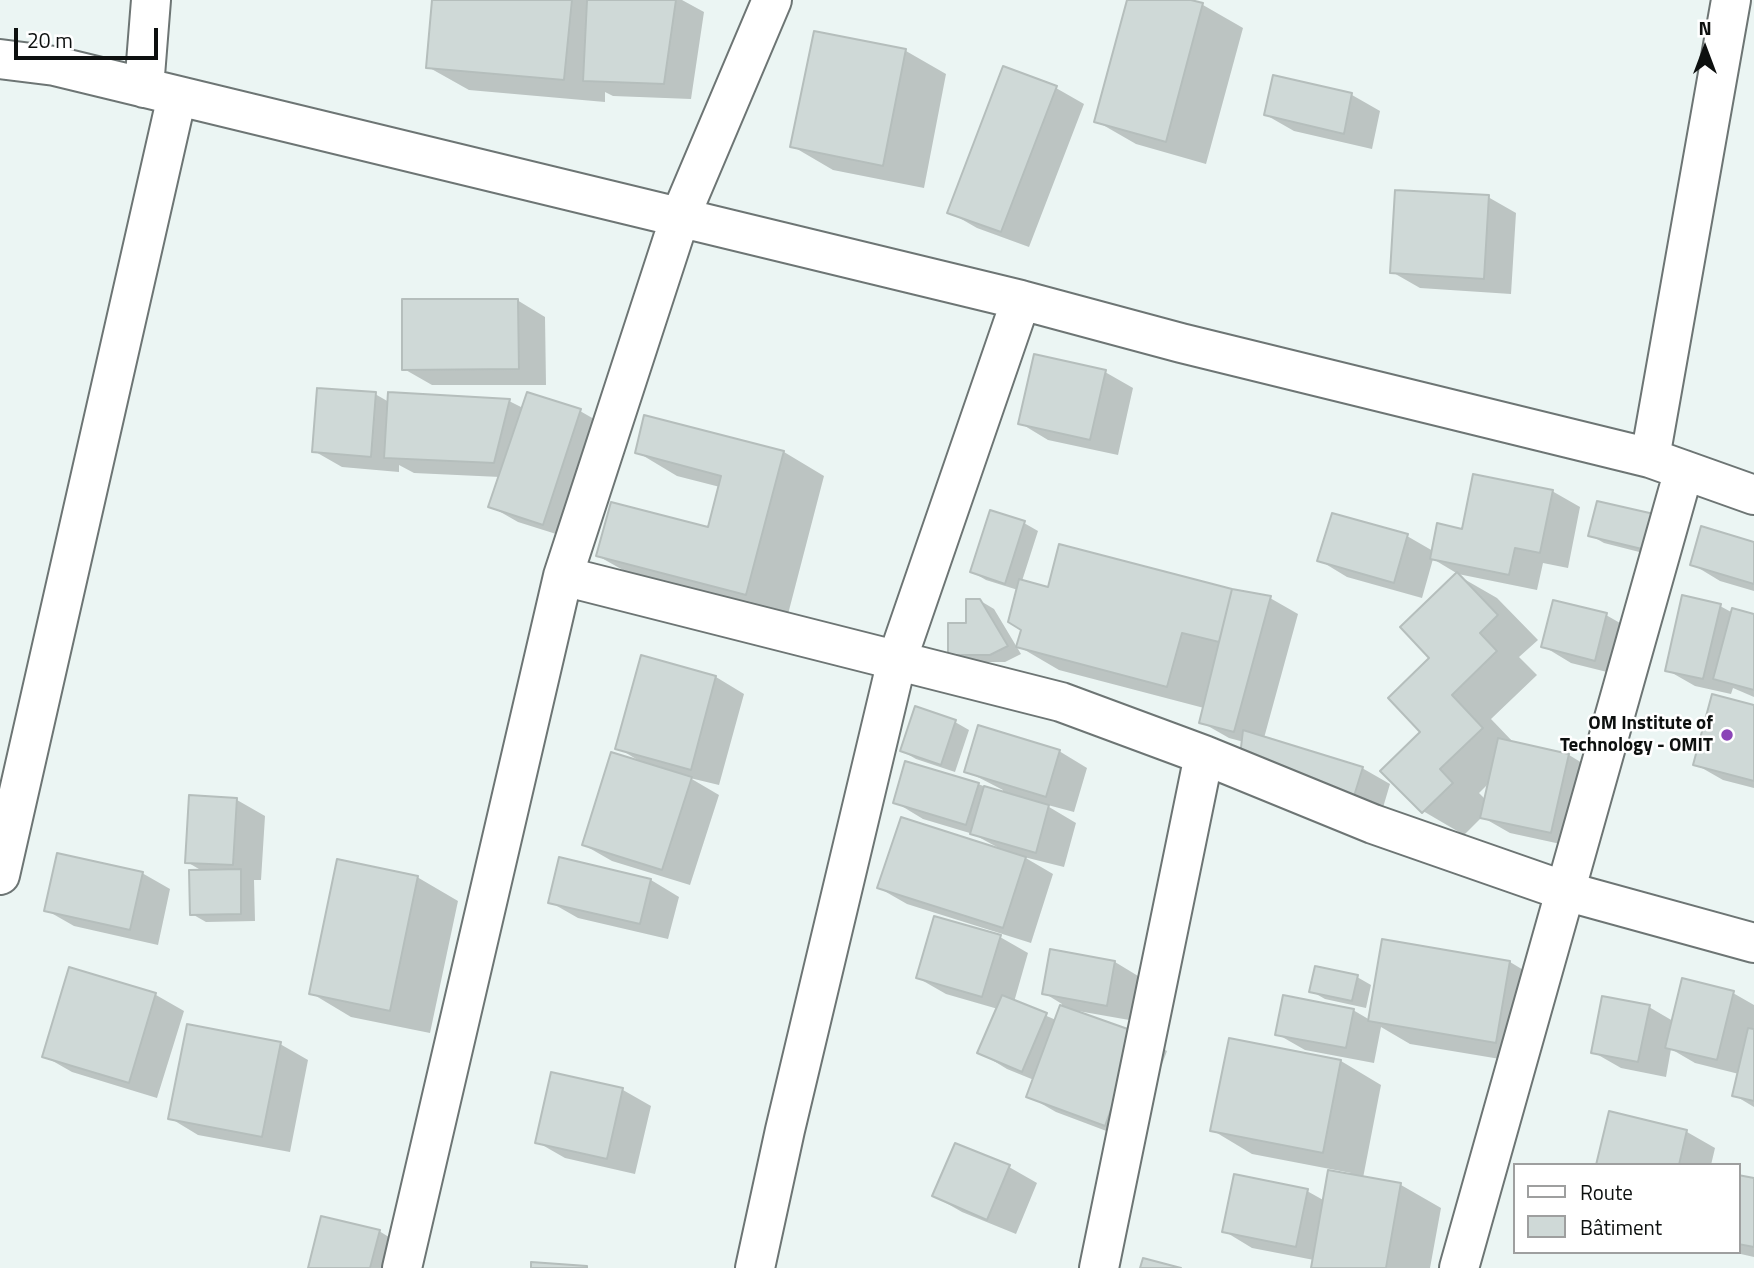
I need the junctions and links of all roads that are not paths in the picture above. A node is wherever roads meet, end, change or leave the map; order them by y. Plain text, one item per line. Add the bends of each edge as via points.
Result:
1 (151, 0) edge
2 (772, 0) edge
3 (1731, 0) edge
4 (0, 59) edge
5 (160, 92) junction
6 (680, 217) junction
7 (1021, 300) junction
8 (1667, 464) junction
9 (1754, 495) edge
10 (563, 576) junction
11 (897, 660) junction
12 (1204, 755) junction
13 (0, 875) edge
14 (1565, 891) junction
15 (1754, 943) edge
16 (402, 1268) edge
17 (755, 1268) edge
18 (1099, 1268) edge
19 (1459, 1268) edge

1 - 5 street
2 - 6 street
3 - 8 street
4 - 5 street via 55,66
5 - 6 street
5 - 13 street
6 - 7 street
6 - 10 street
7 - 8 street
7 - 11 street
8 - 9 street
8 - 14 street
10 - 11 street
10 - 16 street
11 - 12 street via 1061,702
11 - 17 street
12 - 14 street via 1373,824
12 - 18 street
14 - 15 street
14 - 19 street

